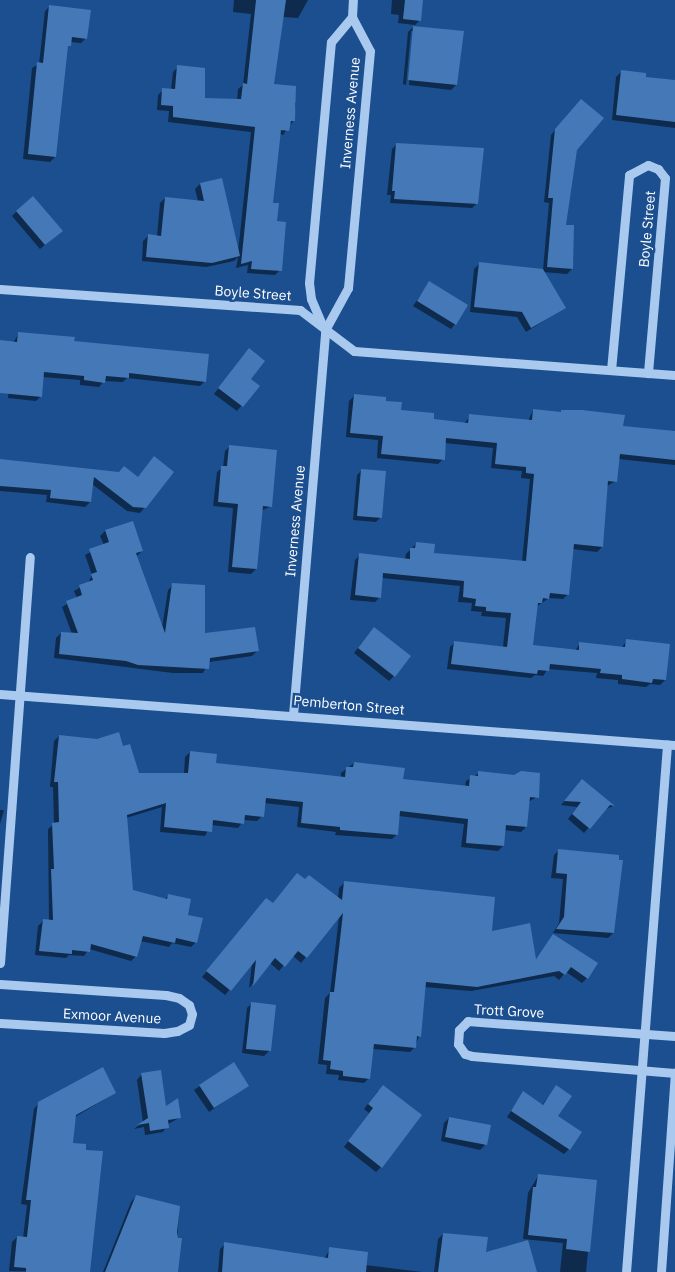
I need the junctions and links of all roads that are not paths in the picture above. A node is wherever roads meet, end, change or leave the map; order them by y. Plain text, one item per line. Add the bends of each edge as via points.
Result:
1 (353, 0) edge
2 (352, 17) junction
3 (0, 289) edge
4 (324, 330) junction
5 (611, 370) junction
6 (648, 373) junction
7 (675, 375) edge
8 (30, 557) dead end
9 (0, 694) edge
10 (20, 695) junction
11 (293, 715) junction
12 (671, 745) edge
13 (0, 963) edge
14 (0, 984) edge
15 (0, 1023) edge
16 (646, 1034) junction
17 (675, 1036) edge
18 (642, 1072) junction
19 (675, 1073) edge
20 (626, 1272) edge
21 (661, 1272) edge

1 - 2 street
2 - 4 street, Inverness Avenue via 331,42 309,284
2 - 4 street, Inverness Avenue via 370,51 348,288
3 - 4 street, Boyle Street via 300,310
4 - 5 street, Boyle Street via 354,351
4 - 11 street, Inverness Avenue
5 - 6 street, Boyle Street
5 - 6 street, Boyle Street via 629,175 648,165 658,169 665,178
6 - 7 street, Boyle Street
8 - 10 street
9 - 10 street, Pemberton Street
10 - 11 street, Pemberton Street
10 - 13 street
11 - 12 street, Pemberton Street
12 - 16 street
14 - 15 street, Exmoor Avenue via 166,995 189,1005 192,1014 189,1025 177,1032 164,1033
16 - 17 street, Trott Grove
16 - 18 street
16 - 18 street, Trott Grove via 474,1021 462,1024 459,1030 458,1044 465,1054
18 - 19 street, Trott Grove
18 - 20 street
19 - 21 street, Trott Grove

